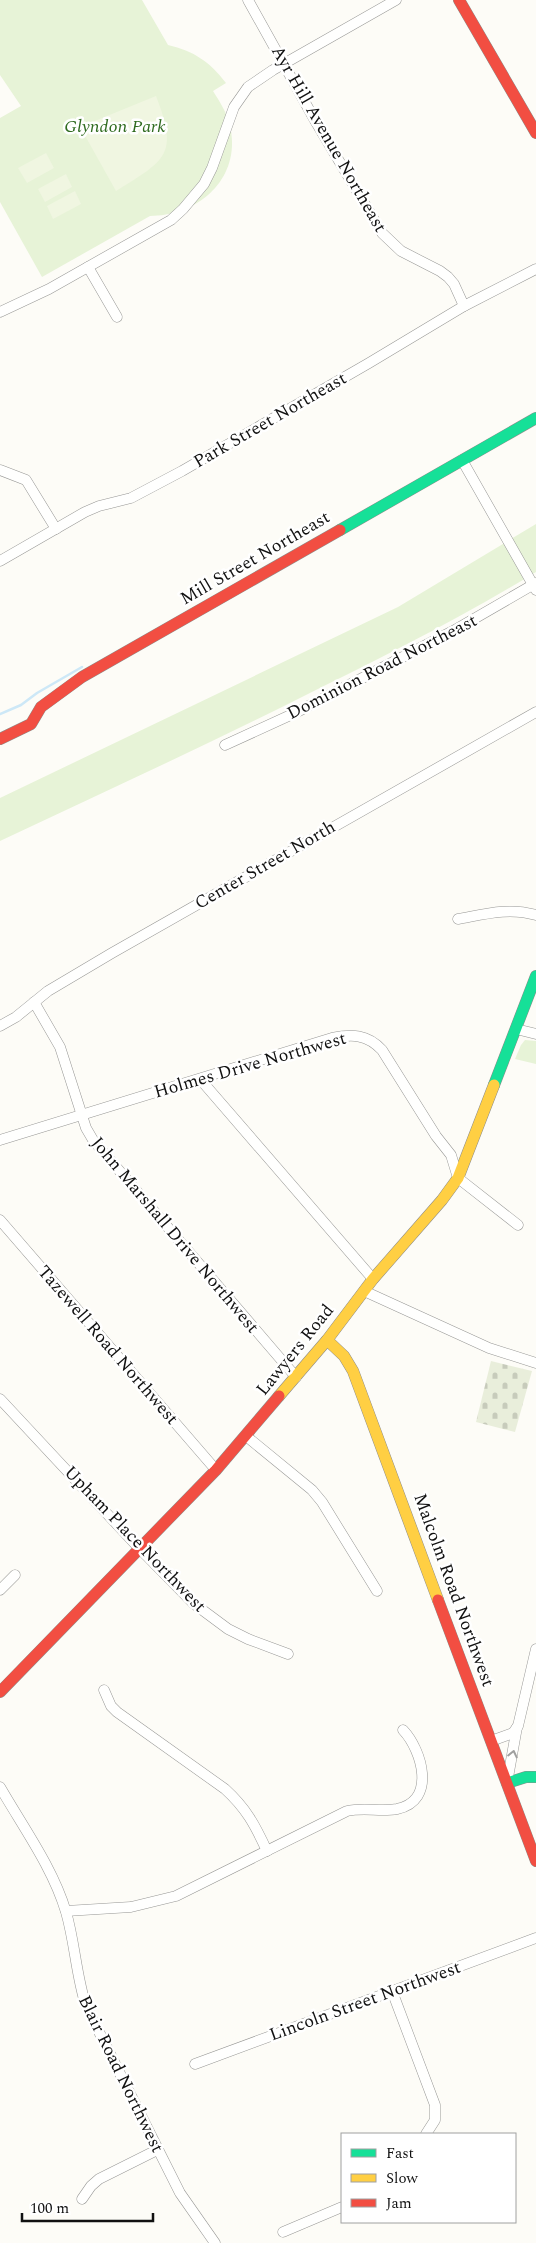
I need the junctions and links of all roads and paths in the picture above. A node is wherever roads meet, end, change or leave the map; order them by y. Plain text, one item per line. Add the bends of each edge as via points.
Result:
1 (248, 0) edge
2 (396, 0) edge
3 (459, 0) edge
4 (284, 64) junction
5 (536, 133) edge
6 (88, 267) junction
7 (536, 269) edge
8 (464, 306) junction
9 (0, 312) edge
10 (117, 317) dead end
11 (536, 418) edge
12 (462, 460) junction
13 (0, 470) edge
14 (56, 529) junction
15 (0, 561) edge
16 (535, 586) edge
17 (536, 712) edge
18 (0, 739) edge
19 (226, 745) dead end
20 (536, 915) edge
21 (458, 919) dead end
22 (536, 976) edge
23 (34, 1002) junction
24 (0, 1026) edge
25 (516, 1029) junction
26 (536, 1034) edge
27 (200, 1079) junction
28 (82, 1115) junction
29 (0, 1140) edge
30 (458, 1178) junction
31 (0, 1220) edge
32 (518, 1225) dead end
33 (373, 1279) junction
34 (364, 1291) junction
35 (327, 1340) junction
36 (536, 1363) edge
37 (296, 1377) junction
38 (0, 1398) edge
39 (246, 1436) junction
40 (216, 1470) junction
41 (139, 1548) junction
42 (15, 1575) dead end
43 (0, 1590) edge
44 (377, 1591) dead end
45 (536, 1649) edge
46 (288, 1654) dead end
47 (2, 1686) edge
48 (104, 1690) dead end
49 (518, 1726) junction
50 (403, 1730) dead end
51 (491, 1741) junction
52 (536, 1777) edge
53 (507, 1783) junction
54 (0, 1787) edge
55 (267, 1851) junction
56 (536, 1861) edge
57 (66, 1911) junction
58 (536, 1938) edge
59 (392, 1991) junction
60 (195, 2064) dead end
61 (427, 2133) edge
62 (157, 2150) junction
63 (82, 2199) dead end
64 (341, 2207) edge
65 (283, 2232) dead end
66 (215, 2243) edge

1 - 4 street, Ayr Hill Avenue Northeast
2 - 4 street
3 - 5 main road
4 - 6 street via 257,80 240,96 204,184 183,209 161,226
4 - 8 street, Ayr Hill Avenue Northeast via 382,233 401,252 448,277
6 - 9 street
6 - 10 street
7 - 8 street, Park Street Northeast
8 - 14 street, Park Street Northeast via 386,354 132,498 92,509
11 - 12 main road, Mill Street Northeast
12 - 16 street
12 - 18 main road, Mill Street Northeast via 82,677 41,707 31,724
13 - 14 street via 26,480
14 - 15 street, Park Street Northeast
16 - 19 street, Dominion Road Northeast via 295,713
17 - 23 street, Center Street North via 192,907
20 - 21 street via 501,910
22 - 25 main road, Lawyers Road
23 - 24 street, Center Street North
23 - 28 street, John Marshall Drive Northwest via 60,1047
25 - 26 street
25 - 30 main road, Lawyers Road
27 - 28 street, Holmes Drive Northwest
27 - 30 street, Holmes Drive Northwest via 332,1038 348,1035 367,1038 382,1050 451,1155
27 - 33 street
28 - 29 street, Holmes Drive Northwest
28 - 37 street, John Marshall Drive Northwest via 98,1146
30 - 32 street
30 - 33 main road, Lawyers Road
31 - 40 street, Tazewell Road Northwest
33 - 34 main road, Lawyers Road
34 - 35 main road, Lawyers Road
34 - 36 street via 489,1348
35 - 37 main road, Lawyers Road
35 - 51 main road, Malcolm Road Northwest via 344,1356 353,1371
37 - 39 main road, Lawyers Road
38 - 41 street, Upham Place Northwest
39 - 40 main road, Lawyers Road
39 - 44 street via 312,1490
40 - 41 main road, Lawyers Road
41 - 46 street, Upham Place Northwest via 210,1617 248,1639
41 - 47 main road, Lawyers Road
42 - 43 street
45 - 49 street
48 - 55 street via 117,1712 238,1801 248,1812
49 - 51 street via 513,1733
53 -> 49 street
50 - 55 street via 415,1744 423,1774 422,1786 413,1801 398,1809 347,1810
51 - 53 main road, Malcolm Road Northwest
52 - 53 main road
53 - 56 main road, Malcolm Road Northwest
54 - 57 street, Blair Road Northwest via 51,1875
55 - 57 street via 196,1887 162,1900 131,1907
57 - 62 street, Blair Road Northwest via 86,2006
58 - 59 street, Lincoln Street Northwest
59 - 60 street, Lincoln Street Northwest
59 - 61 street via 435,2105 435,2120
62 - 63 street via 99,2179
62 - 66 street, Blair Road Northwest via 190,2210
64 - 65 street

